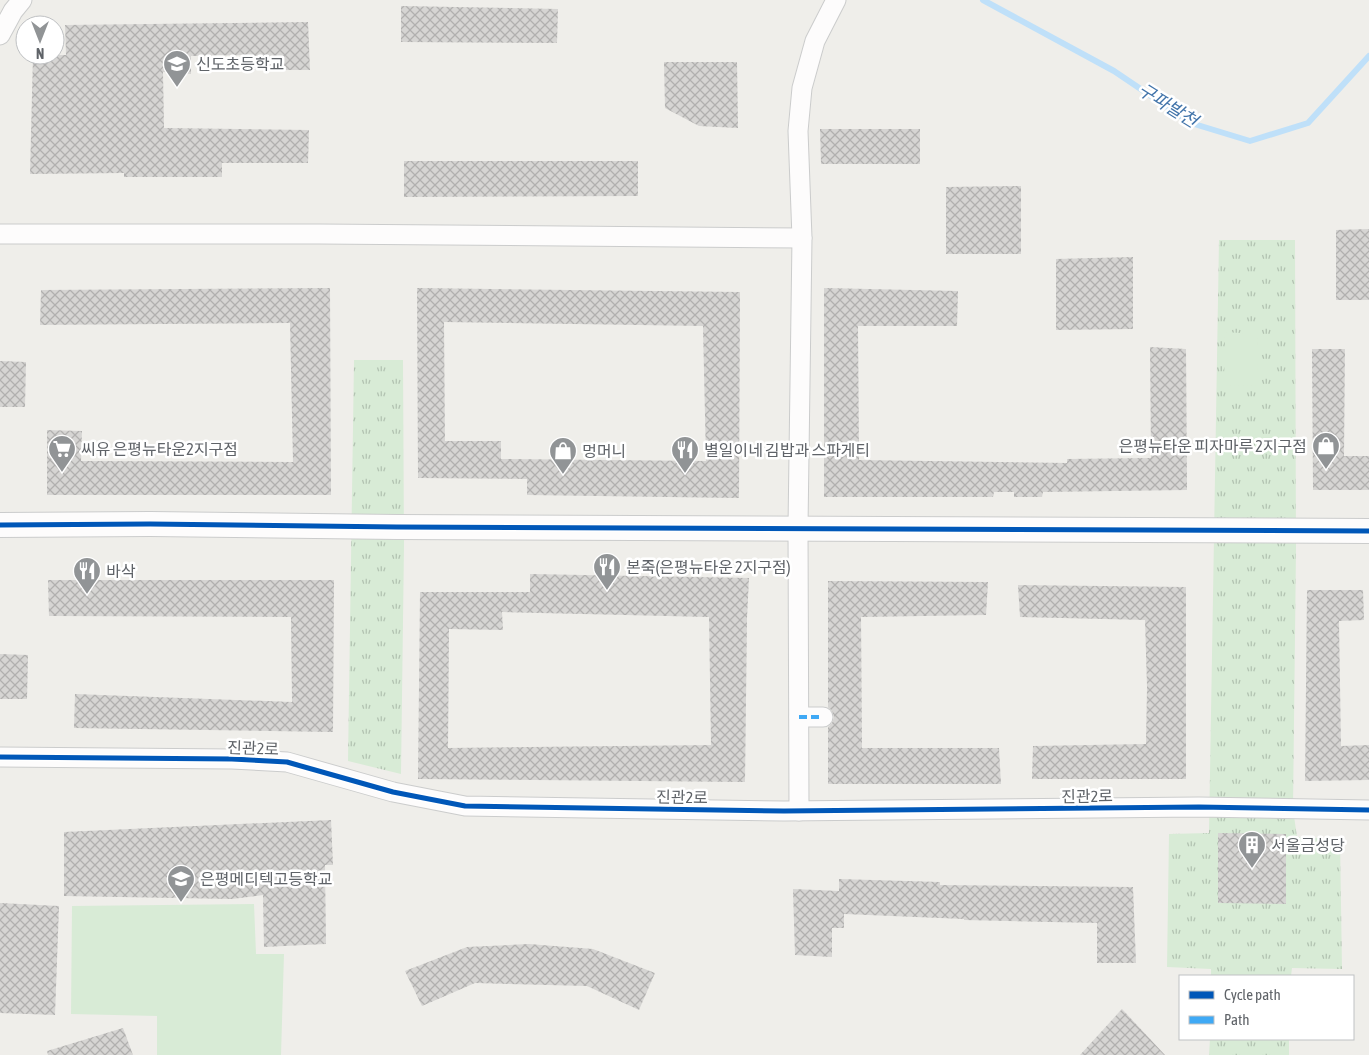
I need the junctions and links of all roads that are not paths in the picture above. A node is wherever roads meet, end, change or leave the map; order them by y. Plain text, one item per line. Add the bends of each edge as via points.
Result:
1 (22, 0) edge
2 (836, 0) edge
3 (0, 35) edge
4 (0, 234) edge
5 (802, 238) junction
6 (0, 525) edge
7 (798, 527) junction
8 (1369, 531) edge
9 (823, 717) dead end
10 (799, 718) junction
11 (0, 757) edge
12 (1369, 810) edge
13 (799, 811) junction

1 - 3 street
2 - 5 street via 815,41 802,88 798,131
4 - 5 street
5 - 7 street
6 - 7 street
7 - 8 street
7 - 10 street
9 - 10 street
10 - 13 street
11 - 13 street, 진관2로 via 287,762 393,792 465,806
12 - 13 street, 진관2로

